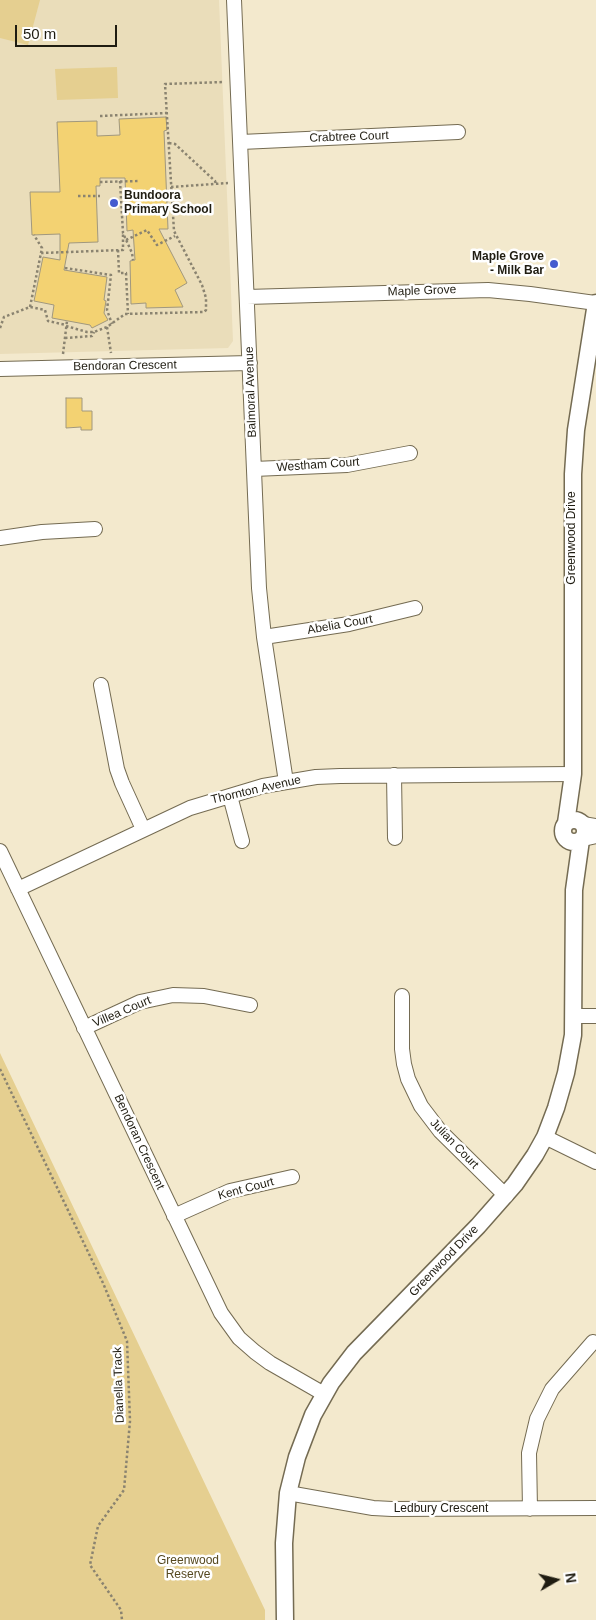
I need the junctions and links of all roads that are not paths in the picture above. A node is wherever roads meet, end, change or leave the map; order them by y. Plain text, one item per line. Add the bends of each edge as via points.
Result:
1 (234, 0) edge
2 (458, 132) dead end
3 (241, 142) junction
4 (247, 296) junction
5 (596, 303) edge
6 (250, 363) junction
7 (0, 369) edge
8 (410, 452) dead end
9 (254, 469) junction
10 (95, 529) dead end
11 (0, 538) edge
12 (415, 608) dead end
13 (264, 637) junction
14 (101, 685) dead end
15 (574, 774) junction
16 (394, 775) junction
17 (286, 782) junction
18 (230, 796) junction
19 (143, 828) junction
20 (582, 831) edge
21 (395, 838) dead end
22 (242, 841) dead end
23 (0, 850) edge
24 (18, 889) junction
25 (402, 996) dead end
26 (250, 1005) dead end
27 (574, 1016) junction
28 (596, 1016) edge
29 (84, 1028) junction
30 (545, 1137) junction
31 (596, 1162) edge
32 (292, 1177) dead end
33 (506, 1196) junction
34 (174, 1216) junction
35 (593, 1342) dead end
36 (324, 1394) junction
37 (288, 1493) junction
38 (596, 1508) edge
39 (530, 1509) junction
40 (285, 1620) edge

1 - 3 street, Balmoral Avenue
2 - 3 street, Crabtree Court
3 - 4 street, Balmoral Avenue
4 - 5 street, Maple Grove via 488,290
4 - 6 street, Balmoral Avenue
5 - 15 street, Greenwood Drive via 576,430 573,474
6 - 7 street, Bendoran Crescent
6 - 9 street, Balmoral Avenue
8 - 9 street, Westham Court via 347,465
9 - 13 street, Balmoral Avenue
10 - 11 street
12 - 13 street, Abelia Court via 349,624
13 - 17 street, Balmoral Avenue
14 - 19 street via 117,769
15 - 16 street, Thornton Avenue
15 - 20 street, Greenwood Drive
16 - 17 street, Thornton Avenue
16 - 21 street
17 - 18 street, Thornton Avenue
18 - 19 street, Thornton Avenue via 190,808
18 - 22 street
19 - 24 street, Thornton Avenue
20 - 27 street, Greenwood Drive via 574,890
23 - 24 street, Bendoran Crescent
24 - 29 street, Bendoran Crescent
25 - 33 street, Julian Court via 404,1064 421,1106 440,1131
26 - 29 street, Villea Court via 204,996 173,995 140,1002
27 - 28 street
27 - 30 street, Greenwood Drive via 564,1081
29 - 34 street, Bendoran Crescent
30 - 31 street
30 - 33 street, Greenwood Drive
32 - 34 street, Kent Court via 230,1191
33 - 36 street, Greenwood Drive via 354,1353
34 - 36 street, Bendoran Crescent via 228,1324 270,1363
35 - 39 street via 552,1389 537,1419 529,1452
36 - 37 street, Greenwood Drive via 304,1438
37 - 39 street, Ledbury Crescent via 373,1508
37 - 40 street, Greenwood Drive via 284,1543
38 - 39 street, Ledbury Crescent

